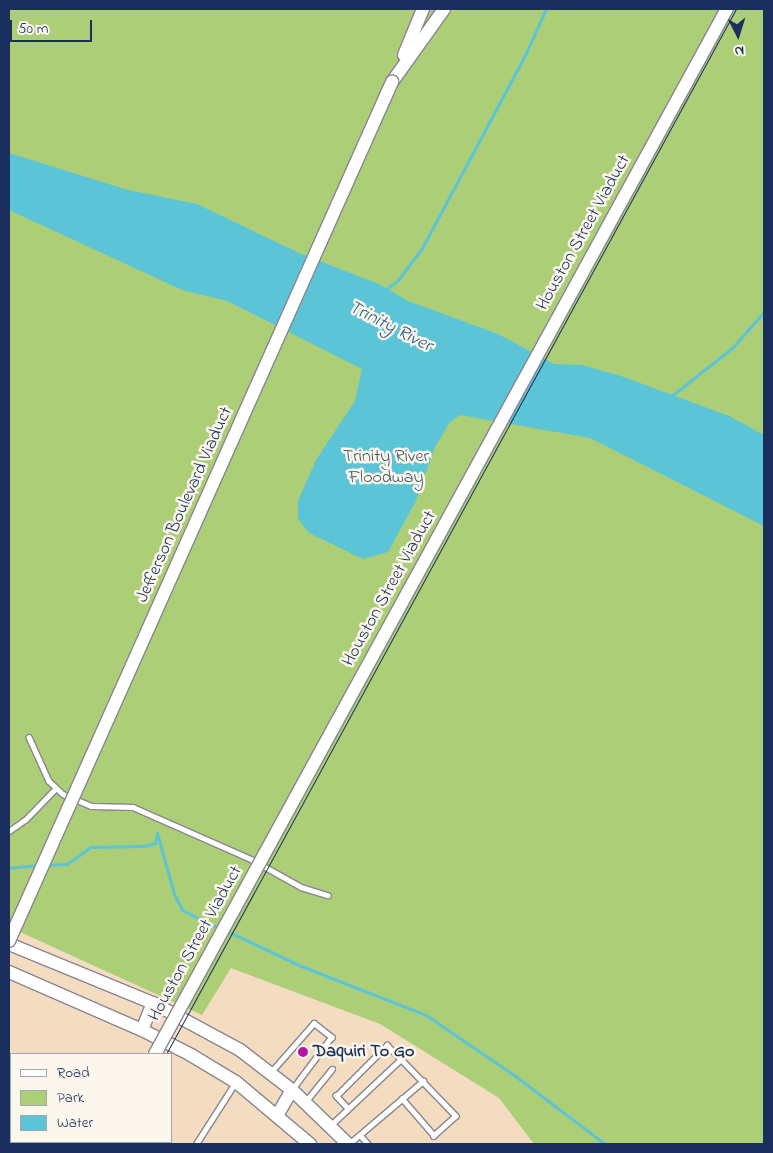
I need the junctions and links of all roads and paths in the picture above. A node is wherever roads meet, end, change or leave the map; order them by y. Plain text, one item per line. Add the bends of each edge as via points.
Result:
1 (423, 9) edge
2 (444, 9) edge
3 (726, 9) edge
4 (392, 82) junction
5 (29, 738) dead end
6 (55, 789) junction
7 (9, 831) edge
8 (328, 895) dead end
9 (9, 943) edge
10 (9, 950) edge
11 (33, 956) junction
12 (9, 972) edge
13 (153, 1003) junction
14 (142, 1030) junction
15 (157, 1053) edge
16 (401, 1059) junction
17 (332, 1069) dead end
18 (271, 1072) junction
19 (423, 1081) junction
20 (236, 1082) junction
21 (292, 1090) junction
22 (402, 1099) junction
23 (305, 1102) junction
24 (348, 1109) junction
25 (278, 1114) junction
26 (330, 1126) junction
27 (360, 1134) junction
28 (303, 1142) edge
29 (196, 1144) edge
30 (349, 1144) edge
31 (368, 1144) edge

1 - 4 main road
2 - 4 main road
3 - 15 main road, Houston Street Viaduct, bridge
4 - 9 main road, Jefferson Boulevard Viaduct, bridge
5 - 6 lane
6 - 7 lane via 25,820
6 - 8 lane via 91,806 133,808 250,859 301,887
9 - 11 main road
10 - 11 main road
11 - 13 main road
12 - 14 main road
13 - 14 main road
13 - 18 main road via 240,1050
14 - 20 main road
16 - 19 lane
16 - 24 lane
16 - 24 lane via 388,1045 336,1096
17 - 23 lane
18 - 21 main road
18 - 21 lane via 314,1023 332,1037
19 - 22 lane
19 - 22 lane via 456,1116 434,1136
20 - 25 main road
20 - 29 lane
21 - 23 main road
21 - 25 main road
22 - 27 lane
23 - 26 main road
24 - 26 lane
25 - 28 main road
26 - 30 main road
27 - 30 lane
27 - 31 lane

